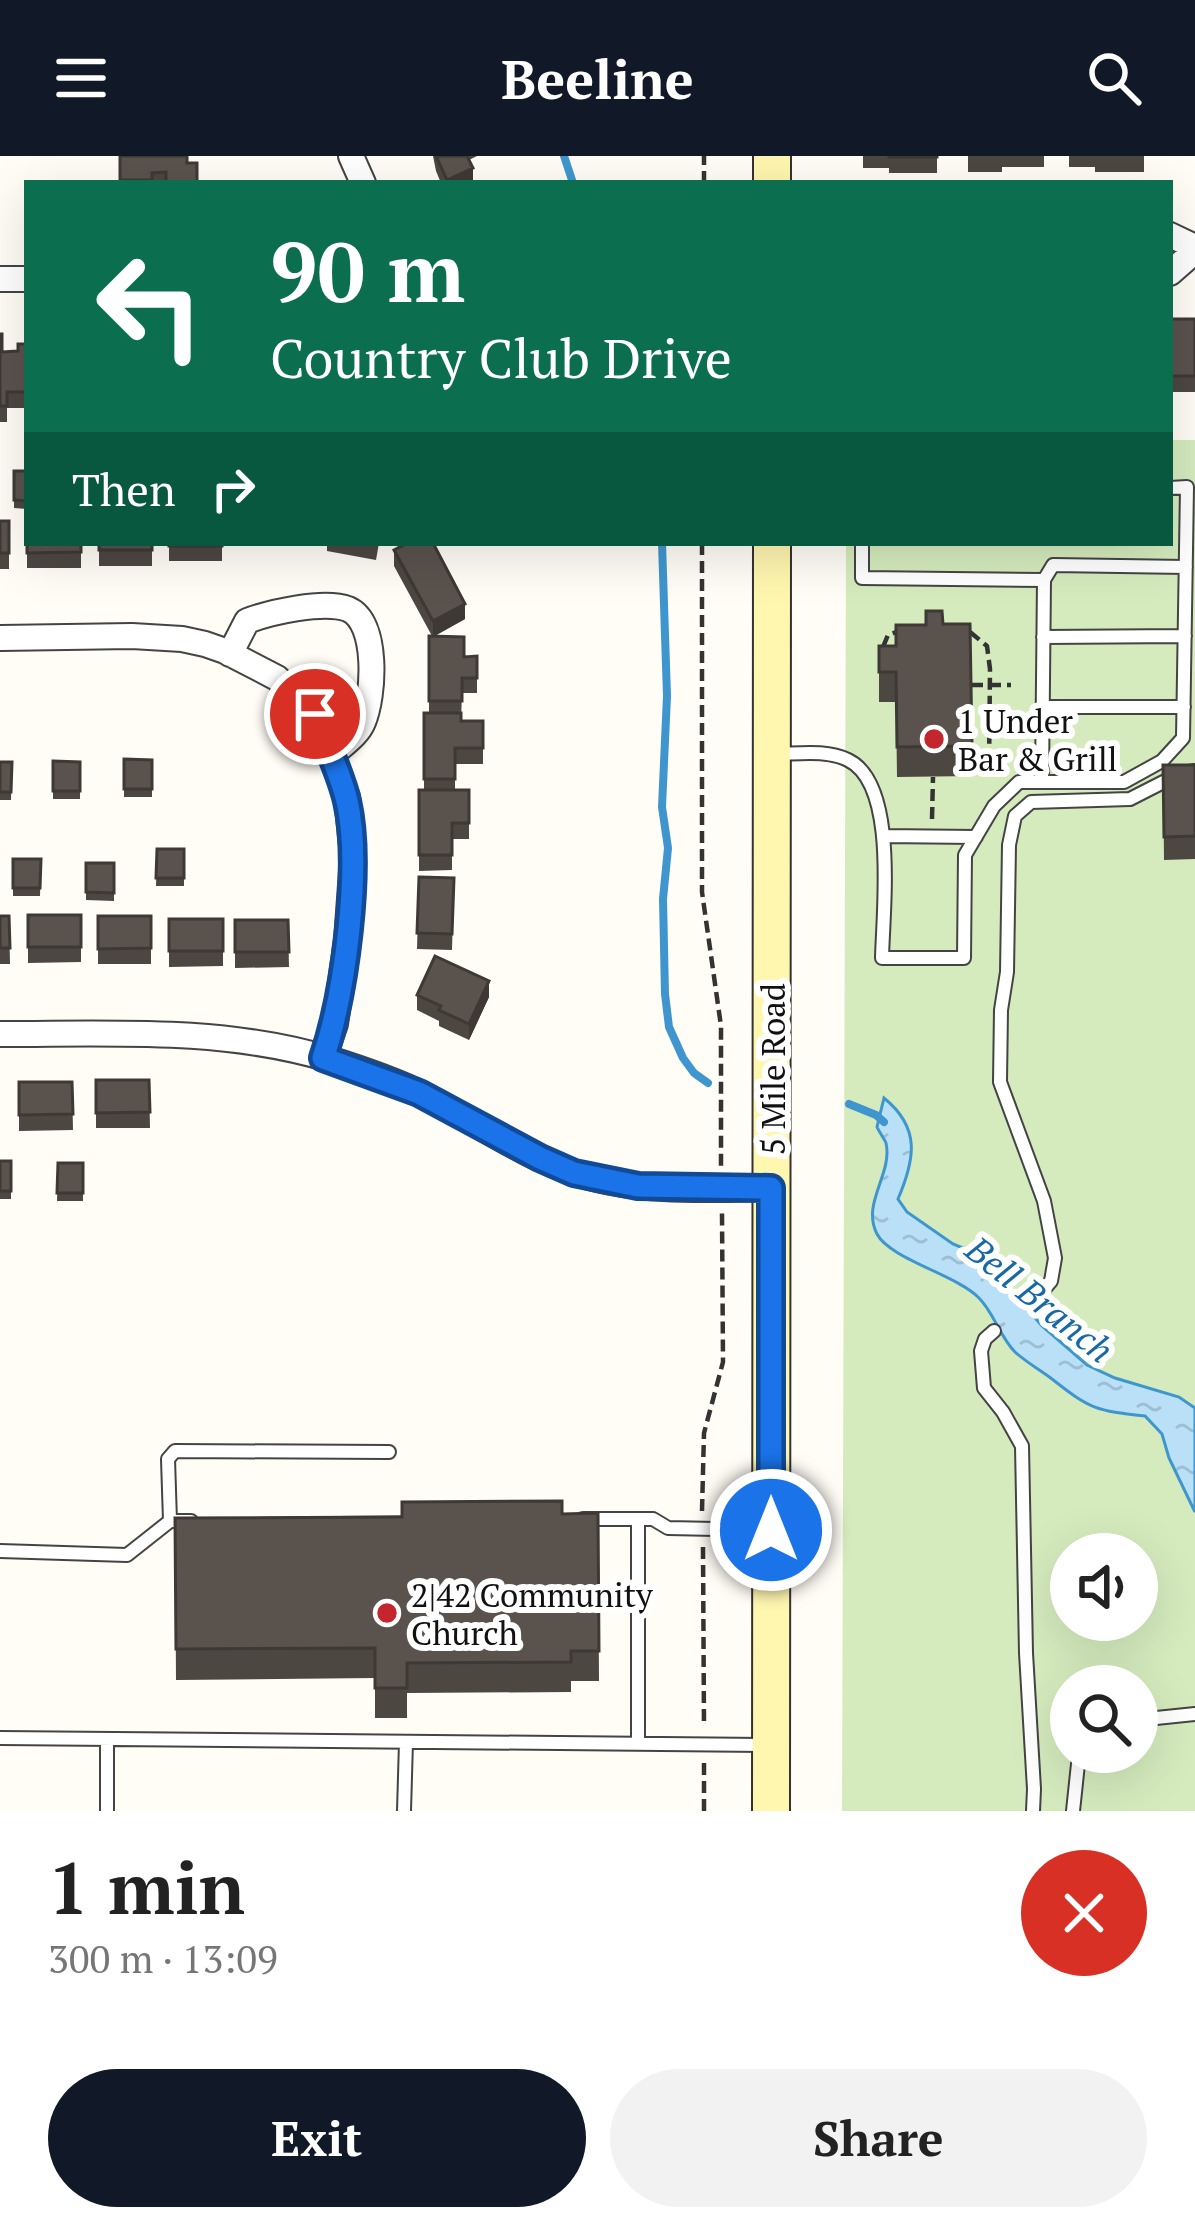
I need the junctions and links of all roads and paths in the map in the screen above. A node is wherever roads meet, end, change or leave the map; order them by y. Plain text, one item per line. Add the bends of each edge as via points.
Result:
1 (1195, 249) edge
2 (1173, 270) edge
3 (1173, 488) edge
4 (702, 546) edge
5 (772, 546) edge
6 (862, 546) edge
7 (1186, 567) junction
8 (1044, 580) junction
9 (963, 630) edge
10 (900, 631) edge
11 (1185, 636) junction
12 (1043, 637) junction
13 (0, 638) edge
14 (881, 652) edge
15 (230, 654) junction
16 (971, 685) edge
17 (990, 685) junction
18 (1011, 685) dead end
19 (1042, 707) junction
20 (1184, 707) junction
21 (772, 754) junction
22 (332, 755) junction
23 (1195, 771) edge
24 (989, 774) dead end
25 (933, 777) dead end
26 (1042, 782) junction
27 (883, 836) junction
28 (976, 836) junction
29 (932, 837) junction
30 (0, 1034) edge
31 (323, 1058) junction
32 (722, 1160) dead end
33 (771, 1188) junction
34 (1033, 1302) dead end
35 (994, 1331) dead end
36 (388, 1452) dead end
37 (568, 1519) edge
38 (638, 1519) junction
39 (217, 1520) edge
40 (170, 1521) junction
41 (771, 1530) junction
42 (0, 1551) edge
43 (1195, 1714) edge
44 (1158, 1718) edge
45 (0, 1738) edge
46 (107, 1739) junction
47 (406, 1742) junction
48 (638, 1744) junction
49 (771, 1745) junction
50 (1077, 1773) edge
51 (107, 1811) edge
52 (404, 1811) edge
53 (771, 1811) edge
54 (1033, 1811) edge
55 (1073, 1811) edge

1 - 2 street
3 - 7 lane via 1187,487
4 - 32 path via 702,892 721,1026
5 - 21 main road, 5 Mile Road
6 - 8 lane via 862,578
7 - 8 lane via 1053,565
7 - 11 lane
8 - 12 lane
9 - 17 path via 987,646
10 - 14 path via 888,635
11 - 12 lane
11 - 20 lane
12 - 19 lane
13 - 15 street via 165,638
15 - 22 street via 277,678 315,714
15 - 22 street via 247,621 278,610 350,610 368,639 372,697 362,728
16 - 17 path
17 - 18 path
17 - 24 path
19 - 20 lane
19 - 26 lane
20 - 26 lane via 1184,738 1124,782
21 - 27 lane via 854,762 874,789
21 - 33 main road, 5 Mile Road
22 - 31 street via 353,857 335,1024
23 - 34 lane via 1130,799 1031,802 1015,816 1000,1082 1044,1202 1055,1258 1051,1281
25 - 29 path
26 - 28 lane via 1018,782
27 - 28 lane via 882,958 964,958 965,855
27 - 29 lane
28 - 29 lane
30 - 31 street via 197,1036
31 - 33 street via 419,1093 574,1173 638,1186
33 - 41 main road, 5 Mile Road
35 - 54 lane via 981,1351 984,1388 1022,1447
36 - 40 lane via 175,1451 168,1459
37 - 38 lane
38 - 41 lane via 668,1528
38 - 48 lane
39 - 40 lane
40 - 42 lane via 127,1555
41 - 49 main road, 5 Mile Road
43 - 44 lane
45 - 46 lane
46 - 47 lane
46 - 51 lane
47 - 48 lane
47 - 52 lane
48 - 49 lane
49 - 53 main road, 5 Mile Road
50 - 55 lane

